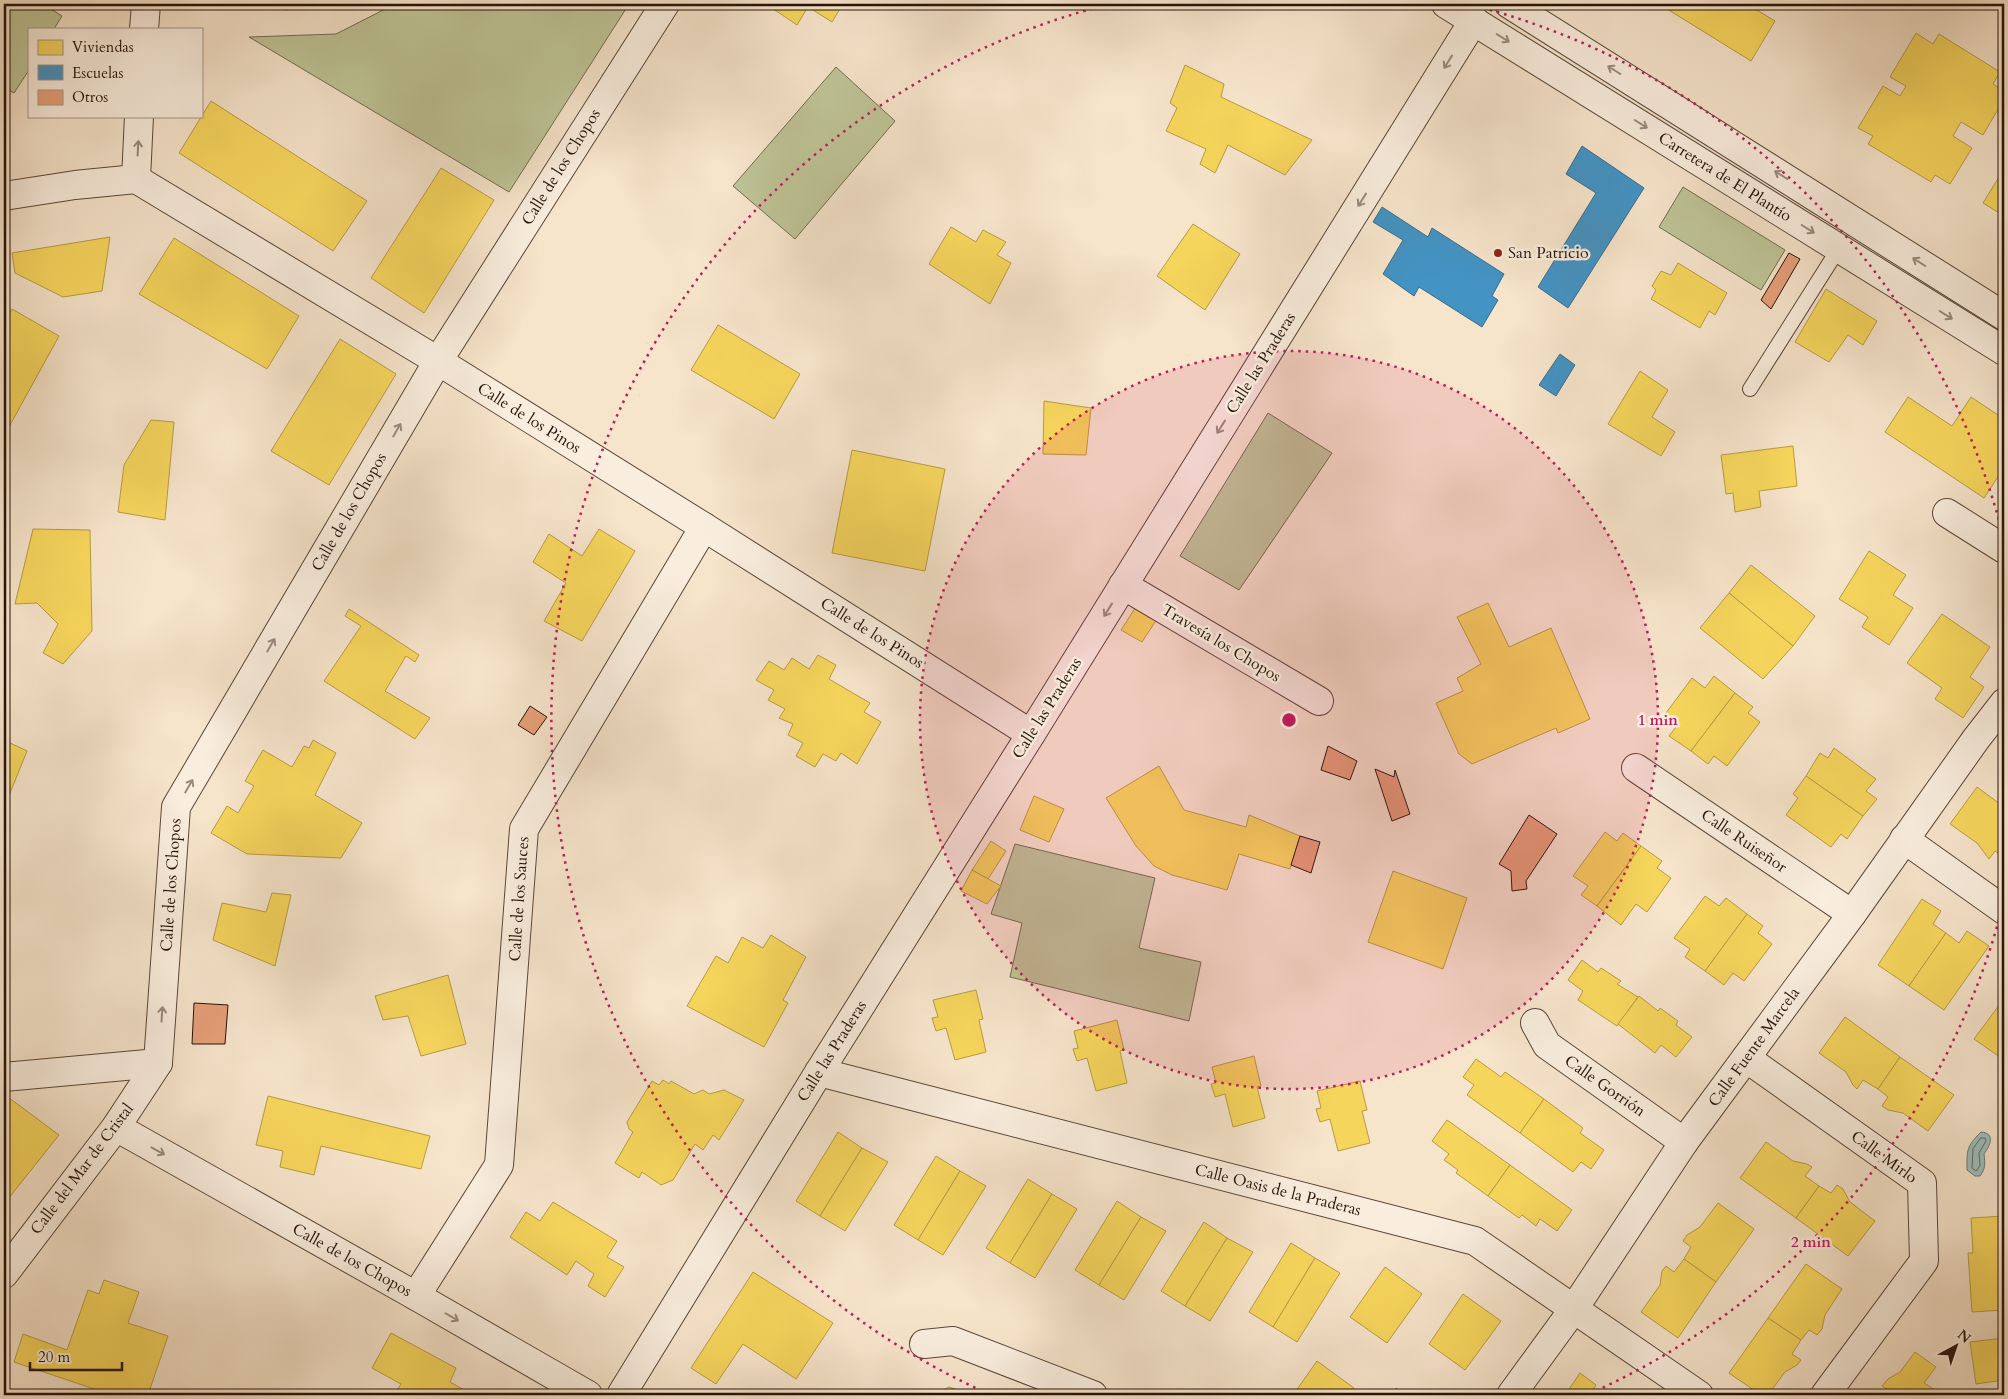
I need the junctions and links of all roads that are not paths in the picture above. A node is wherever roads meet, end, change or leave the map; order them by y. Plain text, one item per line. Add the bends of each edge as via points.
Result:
1 (146, 4) edge
2 (665, 4) edge
3 (1446, 4) edge
4 (1509, 4) edge
5 (1474, 20) junction
6 (144, 28) edge
7 (139, 118) edge
8 (136, 179) junction
9 (4, 196) edge
10 (1839, 248) junction
11 (2004, 316) edge
12 (2004, 351) edge
13 (438, 361) junction
14 (1750, 389) dead end
15 (1947, 513) dead end
16 (704, 527) junction
17 (2004, 549) edge
18 (1123, 585) junction
19 (1319, 701) dead end
20 (2004, 703) edge
21 (1031, 734) junction
22 (1636, 768) dead end
23 (1904, 839) junction
24 (2004, 910) edge
25 (1852, 914) junction
26 (1535, 1023) dead end
27 (1746, 1058) junction
28 (158, 1063) junction
29 (819, 1072) junction
30 (4, 1077) edge
31 (116, 1127) junction
32 (1684, 1142) junction
33 (4, 1274) edge
34 (416, 1296) junction
35 (1573, 1310) junction
36 (924, 1344) dead end
37 (588, 1395) edge
38 (621, 1395) edge
39 (1093, 1395) edge
40 (1511, 1395) edge
41 (1699, 1395) edge
42 (1825, 1395) edge

1 - 6 street
2 - 13 street, Calle de los Chopos
3 - 5 street, Carretera de El Plantío
11 -> 4 street, Carretera de El Plantío
5 -> 10 street, Carretera de El Plantío
5 -> 18 street, Calle las Praderas
8 -> 7 street
8 - 9 street
8 - 13 street, Calle de los Pinos
10 -> 12 street, Carretera de El Plantío
10 - 14 lane
13 - 16 street, Calle de los Pinos
28 -> 13 street, Calle de los Chopos via 176,807
15 - 17 street
16 - 21 street, Calle de los Pinos
16 - 34 street, Calle de los Sauces via 524,829 499,1165
18 - 19 street, Travesía los Chopos
18 -> 21 street, Calle las Praderas
20 - 23 street, Calle Fuente Marcela
21 - 29 street, Calle las Praderas
22 - 25 street, Calle Ruiseñor
23 - 24 street
23 - 25 street, Calle Fuente Marcela
25 - 27 street, Calle Fuente Marcela
26 - 32 street, Calle Gorrión via 1547,1045
27 - 32 street, Calle Fuente Marcela
27 - 42 street, Calle Mirlo via 1922,1183 1924,1261
28 - 30 street
28 - 31 street, Calle del Mar de Cristal
29 - 35 street, Calle Oasis de la Praderas via 1475,1241
29 - 38 street, Calle las Praderas
31 - 33 street, Calle del Mar de Cristal
31 -> 34 street, Calle de los Chopos
32 - 35 street, Calle Fuente Marcela
34 -> 37 street, Calle de los Chopos
35 - 40 street, Calle Fuente Marcela
35 - 41 street, Calle Oasis de la Praderas
36 - 39 street via 953,1341

